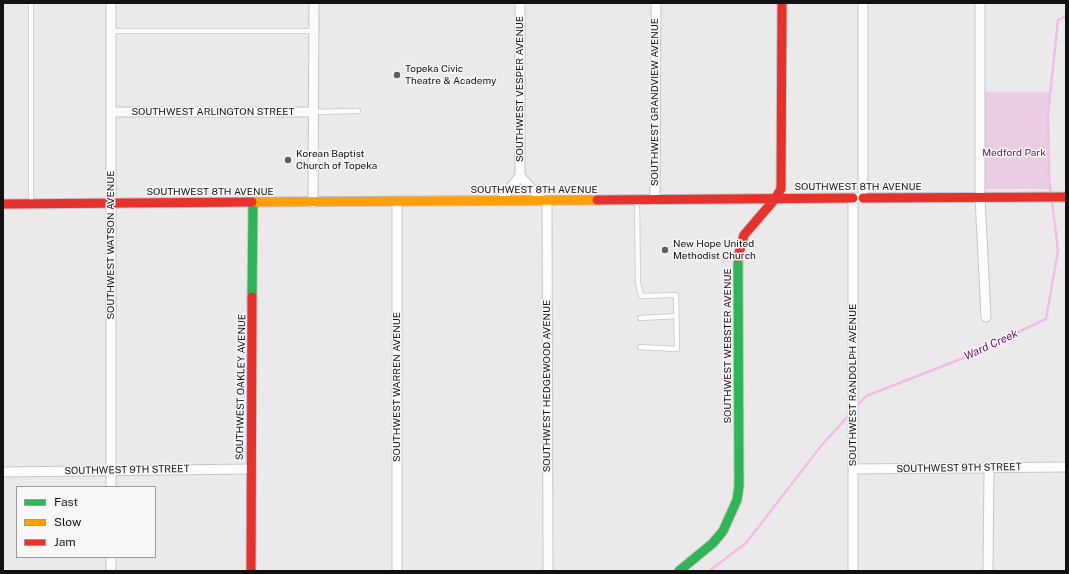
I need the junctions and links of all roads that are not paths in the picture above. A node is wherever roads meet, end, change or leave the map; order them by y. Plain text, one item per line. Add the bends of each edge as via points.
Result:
1 (31, 3) edge
2 (111, 3) edge
3 (314, 3) edge
4 (520, 3) edge
5 (656, 3) edge
6 (782, 3) edge
7 (863, 3) edge
8 (980, 3) edge
9 (111, 31) junction
10 (314, 32) junction
11 (358, 111) dead end
12 (111, 112) junction
13 (314, 112) junction
14 (520, 176) junction
15 (980, 197) junction
16 (1066, 197) edge
17 (853, 198) junction
18 (863, 198) junction
19 (775, 199) junction
20 (637, 200) junction
21 (655, 200) junction
22 (500, 201) junction
23 (545, 201) junction
24 (397, 202) junction
25 (253, 203) junction
26 (313, 203) junction
27 (3, 204) edge
28 (32, 204) junction
29 (110, 204) junction
30 (676, 316) junction
31 (986, 317) dead end
32 (640, 318) dead end
33 (640, 347) dead end
34 (1066, 467) edge
35 (989, 468) junction
36 (251, 469) junction
37 (853, 469) junction
38 (111, 471) junction
39 (3, 472) edge
40 (111, 486) edge
41 (111, 558) edge
42 (111, 571) edge
43 (251, 571) edge
44 (397, 571) edge
45 (548, 571) edge
46 (679, 571) edge
47 (853, 571) edge
48 (988, 571) edge

1 - 28 lane
2 - 9 street, SOUTHWEST WATSON AVENUE
3 - 10 street
4 - 14 street, SOUTHWEST VESPER AVENUE
5 - 21 street, SOUTHWEST GRANDVIEW AVENUE
6 - 19 street, SOUTHWEST WEBSTER AVENUE via 781,189
7 - 18 street
8 - 15 street
9 - 10 lane
9 - 12 street, SOUTHWEST WATSON AVENUE
10 - 13 street
11 - 13 lane
12 - 13 street, SOUTHWEST ARLINGTON STREET
12 - 29 street, SOUTHWEST WATSON AVENUE
13 - 26 street
14 - 22 street, SOUTHWEST VESPER AVENUE
14 - 23 street, SOUTHWEST VESPER AVENUE
15 - 16 street, SOUTHWEST 8TH AVENUE
15 - 18 street, SOUTHWEST 8TH AVENUE
15 - 31 street
17 - 18 street, SOUTHWEST 8TH AVENUE
17 - 19 street, SOUTHWEST 8TH AVENUE
17 - 37 street, SOUTHWEST RANDOLPH AVENUE
19 - 21 street, SOUTHWEST 8TH AVENUE
19 - 46 street, SOUTHWEST WEBSTER AVENUE via 744,235 740,246 737,500 722,531 713,543
20 - 21 street, SOUTHWEST 8TH AVENUE
20 - 23 street, SOUTHWEST 8TH AVENUE
20 - 30 lane via 638,284 641,296 676,295
22 - 23 street, SOUTHWEST 8TH AVENUE
22 - 24 street, SOUTHWEST 8TH AVENUE
23 - 45 street, SOUTHWEST HEDGEWOOD AVENUE
24 - 26 street, SOUTHWEST 8TH AVENUE
24 - 44 street, SOUTHWEST WARREN AVENUE
25 - 26 street, SOUTHWEST 8TH AVENUE
25 - 29 street, SOUTHWEST 8TH AVENUE
25 - 36 street, SOUTHWEST OAKLEY AVENUE
27 - 28 street, SOUTHWEST 8TH AVENUE
28 - 29 street, SOUTHWEST 8TH AVENUE
29 - 38 street, SOUTHWEST WATSON AVENUE
30 - 32 lane
30 - 33 lane via 677,349
34 - 35 street, SOUTHWEST 9TH STREET
35 - 37 street, SOUTHWEST 9TH STREET
35 - 48 street
36 - 38 street, SOUTHWEST 9TH STREET
36 - 43 street, SOUTHWEST OAKLEY AVENUE
37 - 47 street, SOUTHWEST RANDOLPH AVENUE
38 - 39 street, SOUTHWEST 9TH STREET
38 - 40 street, SOUTHWEST WATSON AVENUE
41 - 42 street

